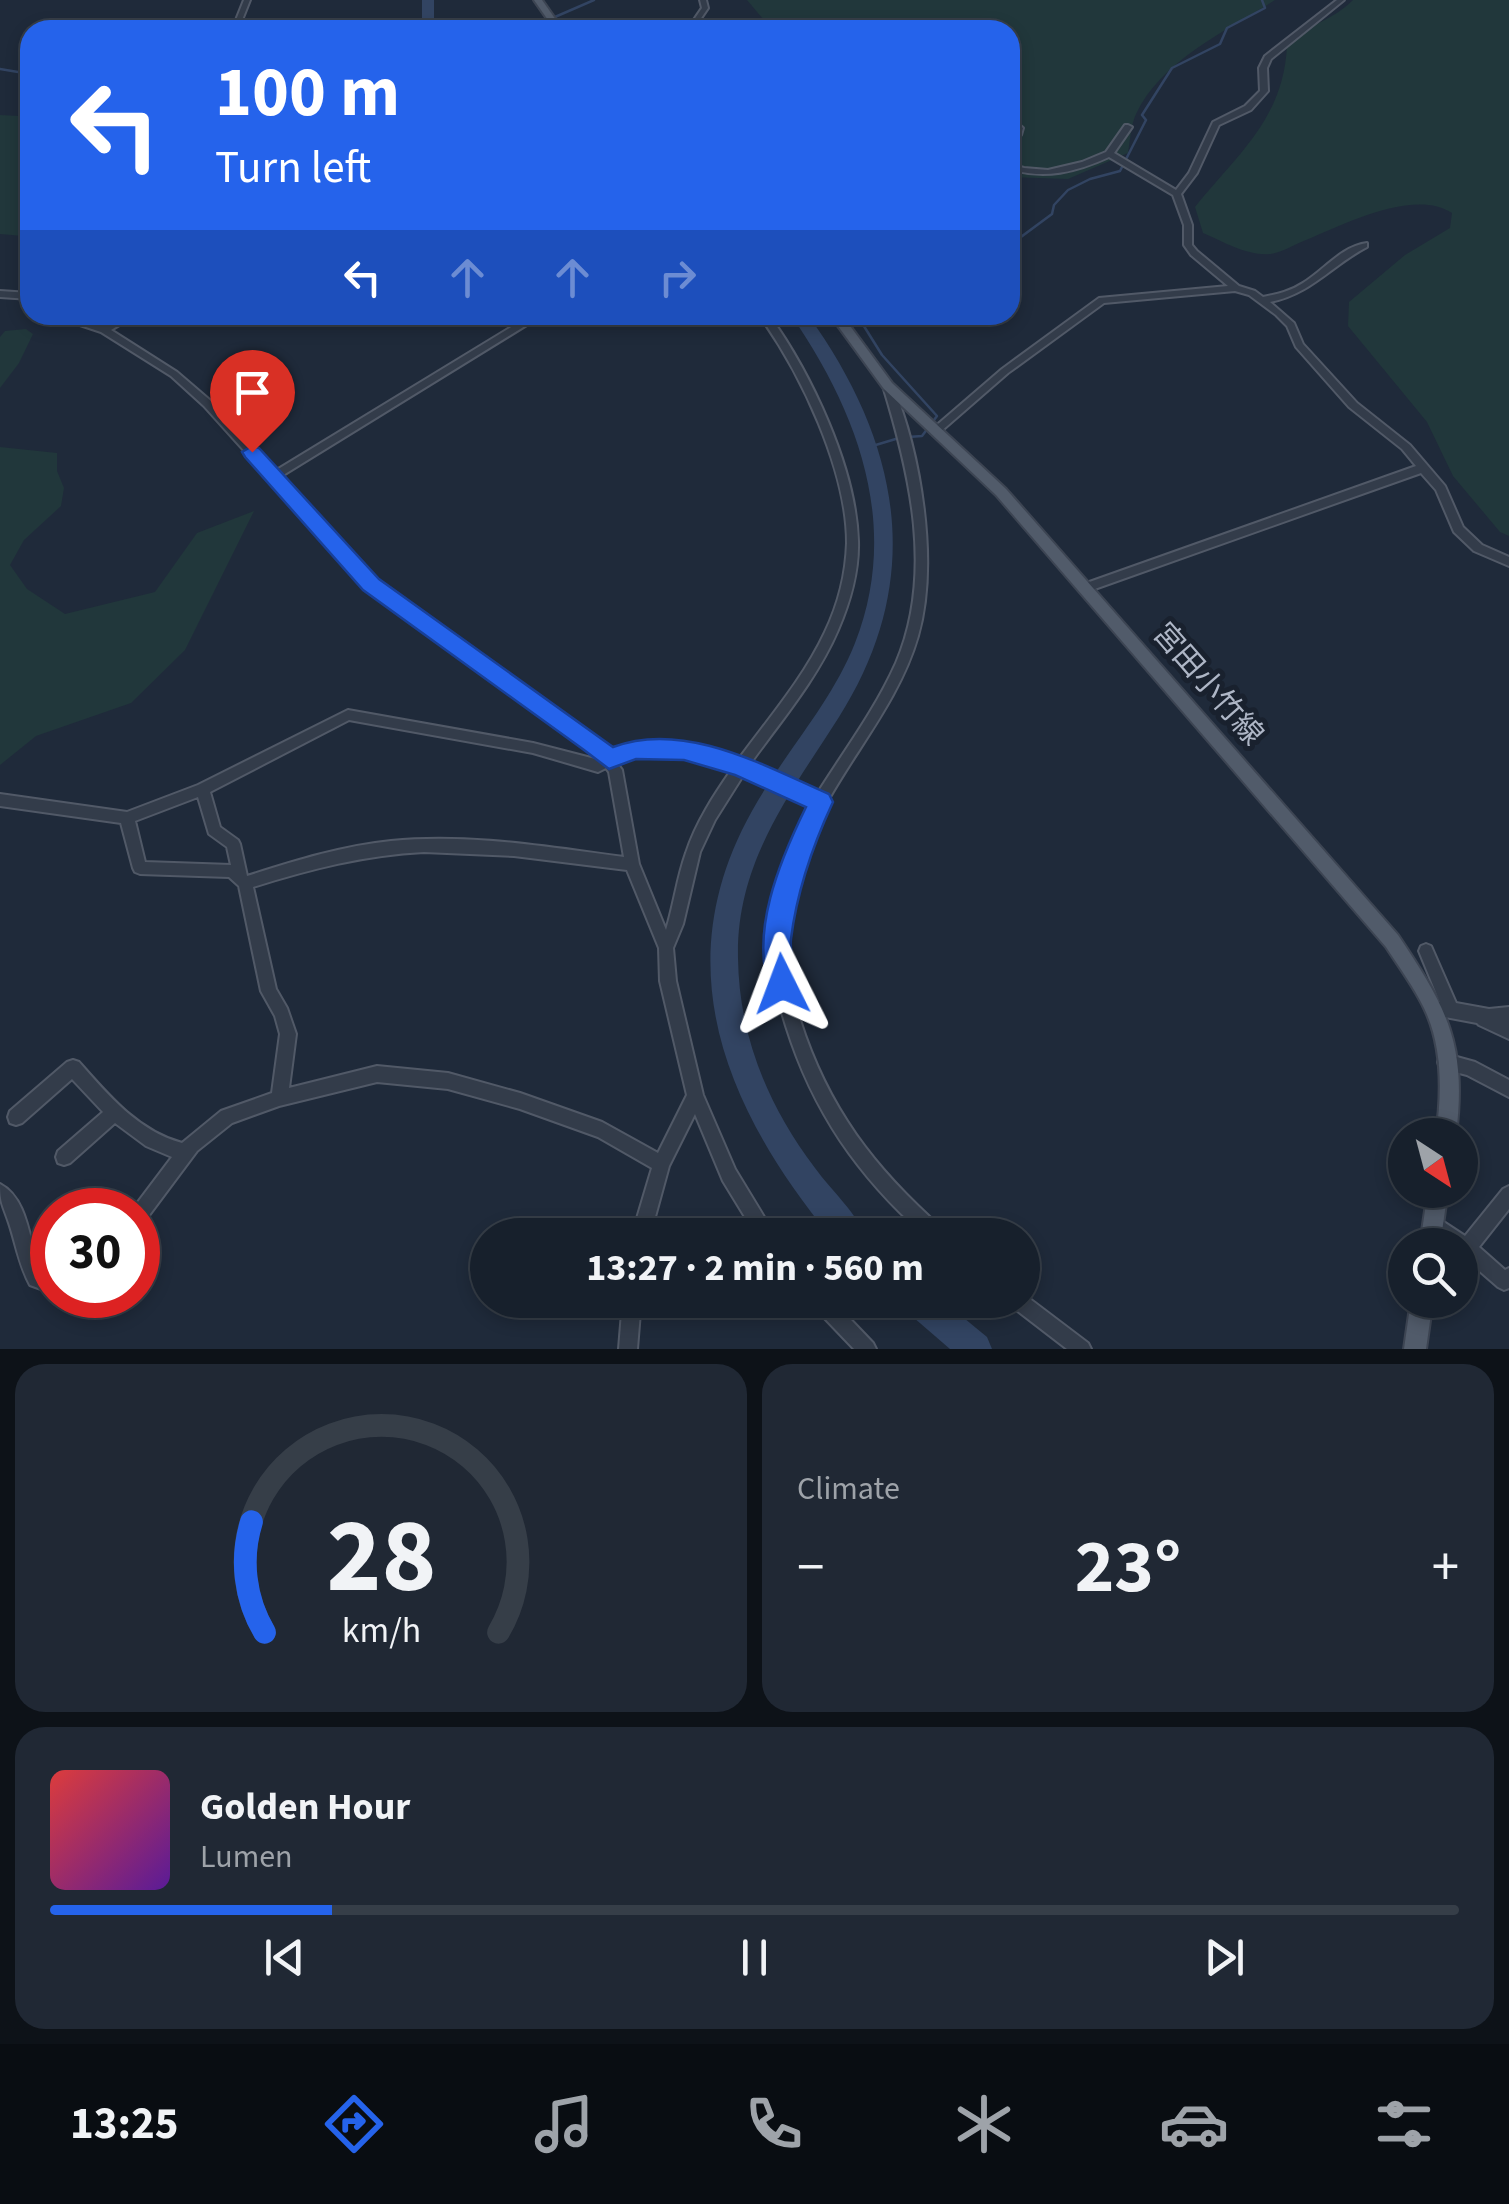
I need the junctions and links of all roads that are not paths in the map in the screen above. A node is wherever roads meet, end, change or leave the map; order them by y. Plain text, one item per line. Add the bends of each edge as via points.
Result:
1 (1342, 0) edge
2 (1128, 127) dead end
3 (1109, 154) junction
4 (1020, 168) edge
5 (1178, 194) junction
6 (1364, 245) dead end
7 (1236, 288) junction
8 (1263, 300) junction
9 (87, 325) edge
10 (113, 325) edge
11 (522, 325) edge
12 (771, 325) edge
13 (843, 325) edge
14 (104, 330) junction
15 (888, 386) junction
16 (935, 431) junction
17 (1423, 468) junction
18 (274, 476) junction
19 (1509, 562) edge
20 (1084, 588) junction
21 (609, 759) junction
22 (740, 766) junction
23 (202, 789) junction
24 (0, 800) edge
25 (820, 802) junction
26 (127, 818) junction
27 (632, 864) junction
28 (243, 879) junction
29 (666, 948) junction
30 (1426, 951) dead end
31 (1442, 1009) junction
32 (1509, 1015) edge
33 (1481, 1019) junction
34 (1509, 1031) edge
35 (1446, 1062) junction
36 (1508, 1088) edge
37 (694, 1096) junction
38 (279, 1098) junction
39 (114, 1112) junction
40 (16, 1117) dead end
41 (1449, 1118) edge
42 (185, 1152) junction
43 (64, 1158) dead end
44 (661, 1164) junction
45 (159, 1188) edge
46 (0, 1192) edge
47 (1509, 1196) edge
48 (646, 1218) edge
49 (756, 1218) edge
50 (917, 1218) edge
51 (1478, 1234) edge
52 (1478, 1258) edge
53 (30, 1270) edge
54 (1509, 1276) edge
55 (1040, 1317) edge
56 (631, 1318) edge
57 (837, 1318) edge
58 (1420, 1318) edge
59 (628, 1349) edge
60 (867, 1349) edge
61 (1082, 1349) edge
62 (1416, 1349) edge

1 - 5 street via 1268,58 1264,91 1216,124
2 - 3 street
3 - 4 street via 1055,173
3 - 5 street
5 - 7 street via 1188,246
6 - 8 street via 1338,256 1301,292
7 - 8 street
7 - 16 street via 1102,300
8 - 17 street via 1353,405
9 - 14 street
10 - 14 street
11 - 18 street
12 - 22 street via 794,361 849,492 852,563 842,610 812,666
13 - 15 main road, 宮田小竹線
14 - 18 street via 185,384
15 - 16 main road, 宮田小竹線
15 - 25 street via 920,509 918,612 886,695
16 - 20 main road, 宮田小竹線 via 1001,492
17 - 19 street via 1458,528 1478,548
17 - 20 street
18 - 21 street via 371,584
20 - 31 main road, 宮田小竹線 via 1392,941
21 - 22 street via 635,749 684,750
21 - 23 street via 598,766 348,715
21 - 27 street
22 - 25 street
22 - 29 street via 698,839
23 - 26 street
23 - 28 street via 214,830 233,844
24 - 26 street
25 - 50 street via 796,854 782,913 782,984 822,1102
26 - 28 street via 140,868 232,871
27 - 28 street via 468,846 396,847
27 - 29 street
28 - 38 street via 269,991 288,1034
29 - 37 street
30 - 31 street
31 - 33 street
31 - 35 main road, 宮田小竹線
32 - 33 street
33 - 34 street
35 - 36 street
35 - 41 main road, 宮田小竹線
37 - 44 street
37 - 49 street
38 - 42 street via 227,1117
38 - 44 street via 377,1074 448,1081 602,1130
39 - 40 street via 73,1068
39 - 42 street via 165,1148
39 - 43 street
42 - 45 street
44 - 48 street
46 - 53 street
47 - 51 street
52 - 54 street via 1504,1281
55 - 61 street
56 - 59 street
57 - 60 street
58 - 62 main road

